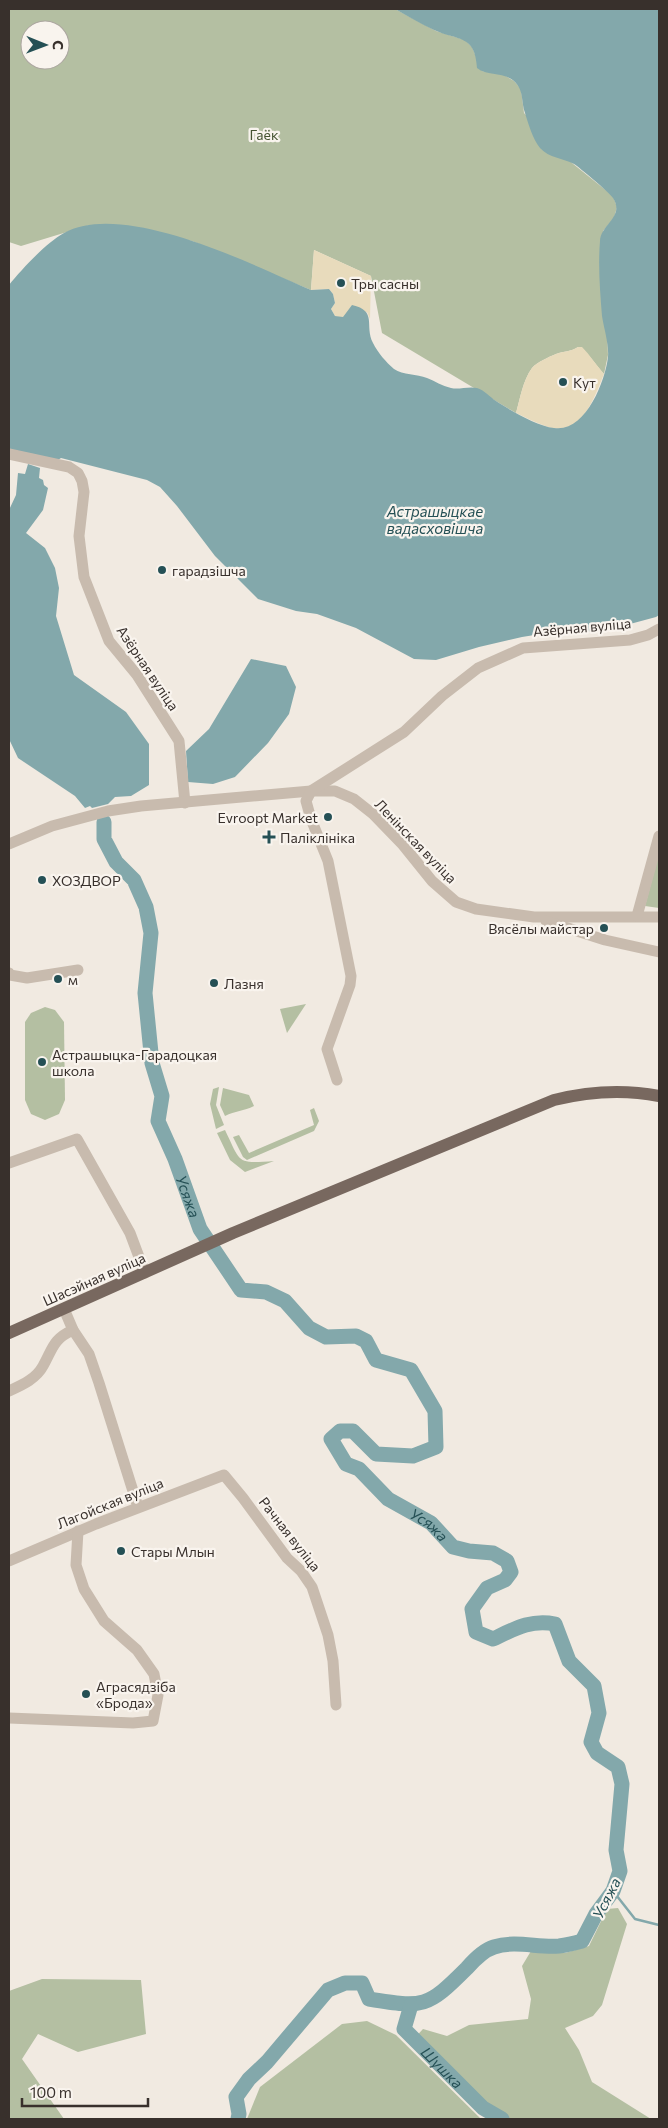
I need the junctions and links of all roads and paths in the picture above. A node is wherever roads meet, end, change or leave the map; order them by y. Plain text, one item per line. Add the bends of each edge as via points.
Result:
1 (9, 454) edge
2 (659, 629) edge
3 (311, 790) junction
4 (185, 803) junction
5 (659, 836) edge
6 (9, 844) edge
7 (637, 916) junction
8 (534, 917) junction
9 (659, 917) edge
10 (659, 952) edge
11 (78, 970) dead end
12 (9, 973) edge
13 (337, 1080) dead end
14 (659, 1096) edge
15 (9, 1163) edge
16 (145, 1273) junction
17 (64, 1309) junction
18 (73, 1330) junction
19 (9, 1333) edge
20 (9, 1391) edge
21 (224, 1475) joint
22 (138, 1508) junction
23 (78, 1531) junction
24 (9, 1561) edge
25 (336, 1705) dead end
26 (9, 1718) edge

1 - 4 street, Азёрная вуліца via 69,467 78,473 84,492 79,536 84,577 109,641 137,675 179,741
2 - 3 street, Азёрная вуліца via 630,640 522,648 478,668 404,732
3 - 4 street, Ленінская вуліца
3 - 8 street, Ленінская вуліца via 335,791 354,799 373,814 432,881 456,902 476,909
3 - 13 street via 306,801 328,861 351,976 327,1049
4 - 6 street, Ленінская вуліца via 108,811 52,826
5 - 7 street
7 - 8 street, Ленінская вуліца
7 - 9 street, Ленінская вуліца
8 - 10 street via 605,940
11 - 12 street via 27,978
14 - 16 main road, Шасэйная вуліца via 614,1090 554,1100
15 - 16 street via 77,1138 130,1233
16 - 17 main road, Шасэйная вуліца
17 - 18 street
17 - 19 main road, Шасэйная вуліца
18 - 20 street via 54,1343 32,1380
18 - 22 street via 89,1354
21 - 22 street, Лагойская вуліца
21 - 25 street, Рачная вуліца via 312,1587 332,1652
22 - 23 street, Лагойская вуліца
23 - 24 street, Лагойская вуліца
23 - 26 street via 76,1565 84,1590 104,1621 137,1650 154,1674 158,1695 153,1721

